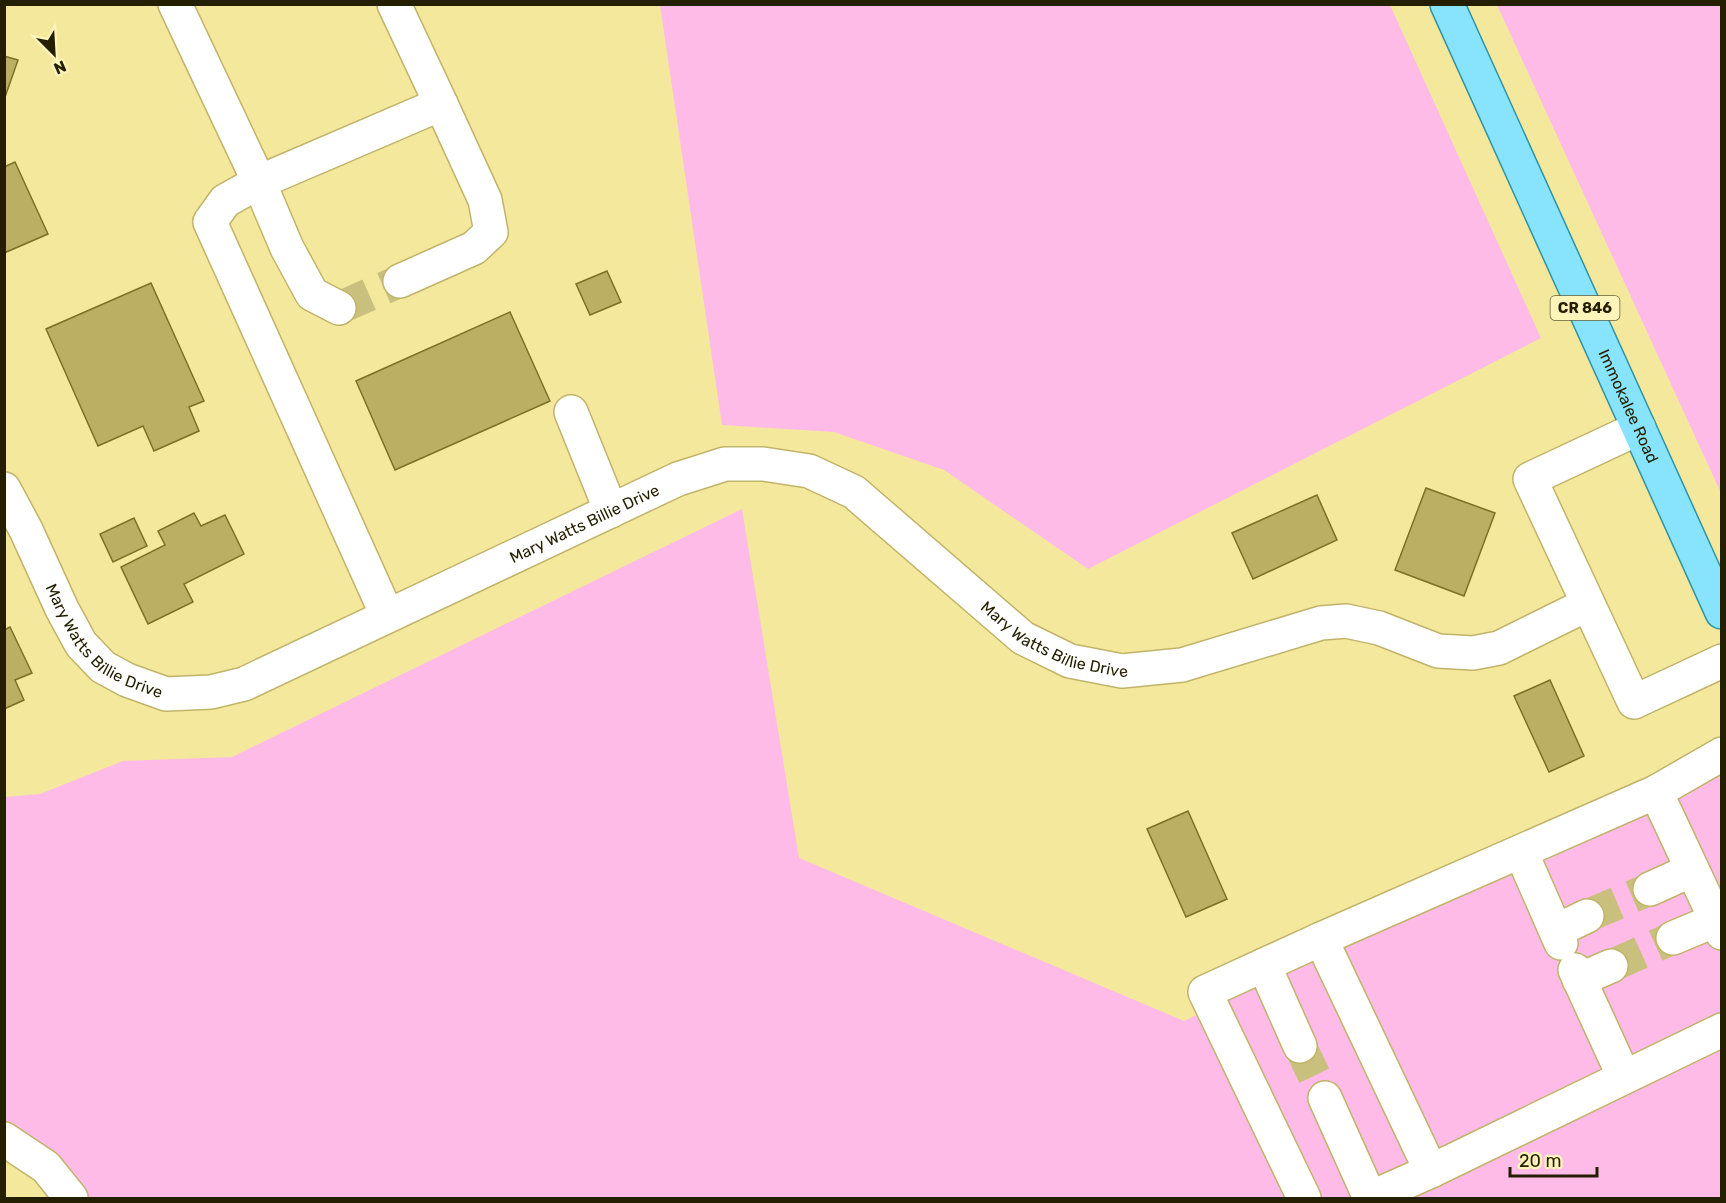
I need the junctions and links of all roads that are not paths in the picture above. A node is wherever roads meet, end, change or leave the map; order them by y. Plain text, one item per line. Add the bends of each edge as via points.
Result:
1 (175, 4) edge
2 (394, 4) edge
3 (1447, 4) edge
4 (441, 104) junction
5 (259, 182) junction
6 (400, 280) tunnel mouth
7 (339, 308) dead end
8 (572, 412) dead end
9 (1639, 428) junction
10 (4, 489) edge
11 (611, 511) junction
12 (15, 536) edge
13 (1588, 604) junction
14 (1722, 612) edge
15 (387, 615) junction
16 (1722, 661) edge
17 (1722, 754) edge
18 (1656, 792) junction
19 (1521, 852) junction
20 (1692, 870) junction
21 (1650, 888) tunnel mouth
22 (1587, 916) tunnel mouth
23 (1719, 927) edge
24 (1673, 938) tunnel mouth
25 (1321, 939) junction
26 (1568, 956) junction
27 (1264, 965) junction
28 (1611, 966) tunnel mouth
29 (1722, 1030) edge
30 (1300, 1046) tunnel mouth
31 (1624, 1077) junction
32 (1325, 1098) tunnel mouth
33 (4, 1139) edge
34 (1431, 1172) junction
35 (71, 1198) edge
36 (1304, 1198) edge
37 (1370, 1198) edge

1 - 5 street
2 - 4 street
3 - 9 main road, Immokalee Road / CR 846
4 - 5 street
4 - 6 street via 485,200 491,232 474,248
5 - 7 street via 312,294
5 - 15 street via 225,201 210,222
8 - 11 street
9 - 13 street via 1530,479
9 - 14 main road, Immokalee Road / CR 846
10 - 12 street, Mary Watts Billie Drive
11 - 13 street, Mary Watts Billie Drive via 678,479 725,464 763,464 809,471 854,492 1023,638 1070,661 1122,671 1182,665 1321,623 1346,621 1379,628 1438,651 1473,653 1499,648
11 - 15 street, Mary Watts Billie Drive
12 - 15 street, Mary Watts Billie Drive via 81,644 103,667 166,694 211,693 244,684
13 - 16 street via 1634,702
17 - 18 street
18 - 19 street
18 - 20 street
19 - 25 street
19 - 26 street
20 - 21 street
20 - 23 street
22 - 26 street
23 - 24 street
25 - 27 street
25 - 34 street
26 - 28 street
26 - 31 street
27 - 30 street
27 - 36 street via 1205,992
29 - 31 street
31 - 34 street
32 - 37 street
33 - 35 street via 46,1167
34 - 37 street

